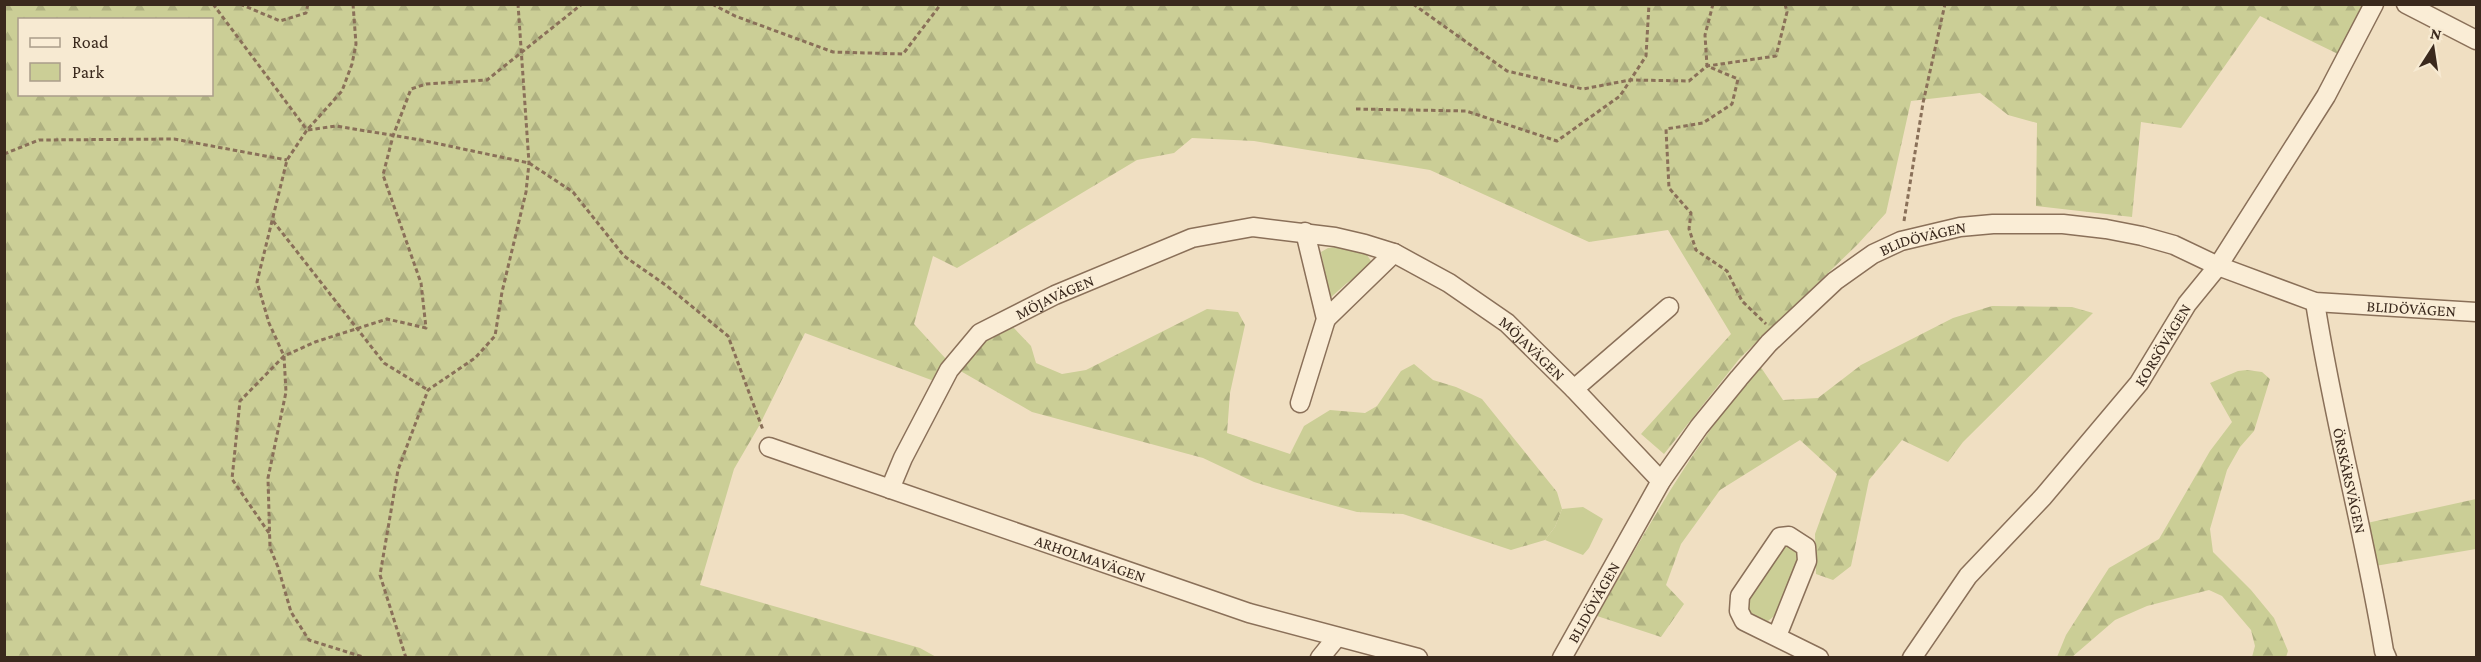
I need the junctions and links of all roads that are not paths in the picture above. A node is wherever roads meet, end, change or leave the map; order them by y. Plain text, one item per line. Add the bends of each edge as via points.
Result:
1 (2374, 4) edge
2 (2406, 4) edge
3 (2476, 40) edge
4 (1305, 232) junction
5 (1394, 253) junction
6 (2218, 266) junction
7 (2315, 302) junction
8 (1669, 307) dead end
9 (2476, 312) edge
10 (1326, 319) junction
11 (1574, 389) junction
12 (1300, 403) dead end
13 (769, 447) road end
14 (1661, 481) junction
15 (890, 489) junction
16 (1777, 636) junction
17 (1337, 637) junction
18 (1320, 657) edge
19 (1418, 657) edge
20 (1562, 657) edge
21 (1819, 657) edge
22 (1912, 657) edge
23 (2387, 657) edge

1 - 6 street, KORSÖVÄGEN via 2326,96
2 - 3 street
4 - 5 street, MÖJAVÄGEN
4 - 10 street
4 - 15 street, MÖJAVÄGEN via 1253,227 1192,238 1056,295 980,333 949,370
5 - 10 street
5 - 11 street, MÖJAVÄGEN via 1449,283 1507,323
6 - 7 street, BLIDÖVÄGEN
6 - 14 street, BLIDÖVÄGEN via 2174,245 2142,236 2063,224 1960,227 1900,241 1873,254 1835,281 1778,335 1699,427
6 - 22 street, KORSÖVÄGEN via 2187,304 2139,383 2043,497 1968,576
7 - 9 street, BLIDÖVÄGEN
7 - 23 street, ÖRSKÄRSVÄGEN
8 - 11 street, MÖJAVÄGEN
10 - 12 street
11 - 14 street, MÖJAVÄGEN
13 - 15 street, ARHOLMAVÄGEN
14 - 20 street, BLIDÖVÄGEN
15 - 17 street, ARHOLMAVÄGEN via 1249,613
16 - 16 street via 1744,621 1739,610 1740,596 1780,537 1789,536 1806,547 1807,561
16 - 21 street
17 - 18 street
17 - 19 street, ARHOLMAVÄGEN

